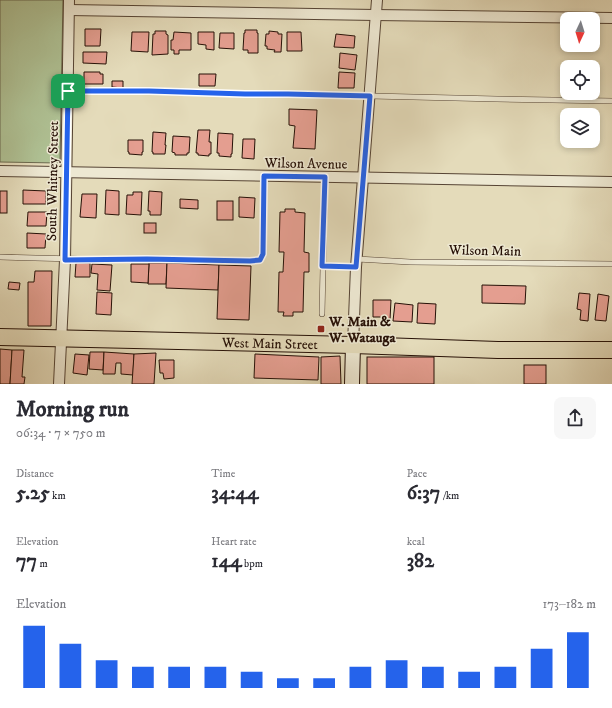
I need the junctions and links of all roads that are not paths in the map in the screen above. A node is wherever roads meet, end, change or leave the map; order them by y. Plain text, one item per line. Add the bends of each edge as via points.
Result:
1 (377, 0) edge
2 (69, 5) edge
3 (376, 16) junction
4 (612, 18) edge
5 (68, 91) junction
6 (370, 96) junction
7 (612, 101) edge
8 (0, 171) edge
9 (66, 172) junction
10 (264, 176) junction
11 (325, 177) junction
12 (364, 177) junction
13 (612, 182) edge
14 (0, 257) edge
15 (65, 260) junction
16 (357, 263) junction
17 (612, 264) edge
18 (322, 266) junction
19 (322, 314) dead end
20 (0, 337) edge
21 (62, 339) junction
22 (353, 345) junction
23 (612, 350) edge
24 (59, 384) edge
25 (352, 384) edge

1 - 3 street
2 - 3 street
2 - 5 street, South Whitney Street
3 - 4 street
3 - 6 street
5 - 6 lane
5 - 9 street, South Whitney Street
6 - 7 lane
6 - 12 street
8 - 9 street, Wilson Avenue
9 - 10 street, Wilson Avenue
9 - 15 street, South Whitney Street
10 - 11 street, Wilson Avenue
10 - 15 lane via 263,254 260,260
11 - 12 street, Wilson Avenue
11 - 18 lane
12 - 13 street, Wilson Avenue
12 - 16 street
14 - 15 lane
15 - 21 street, South Whitney Street
16 - 17 lane, Wilson Main
16 - 18 lane, Wilson Main
16 - 22 street
18 - 19 lane
20 - 21 main road, West Main Street
21 - 22 main road, West Main Street
21 - 24 street, South Whitney Street
22 - 23 main road, West Main Street via 498,350
22 - 25 main road

